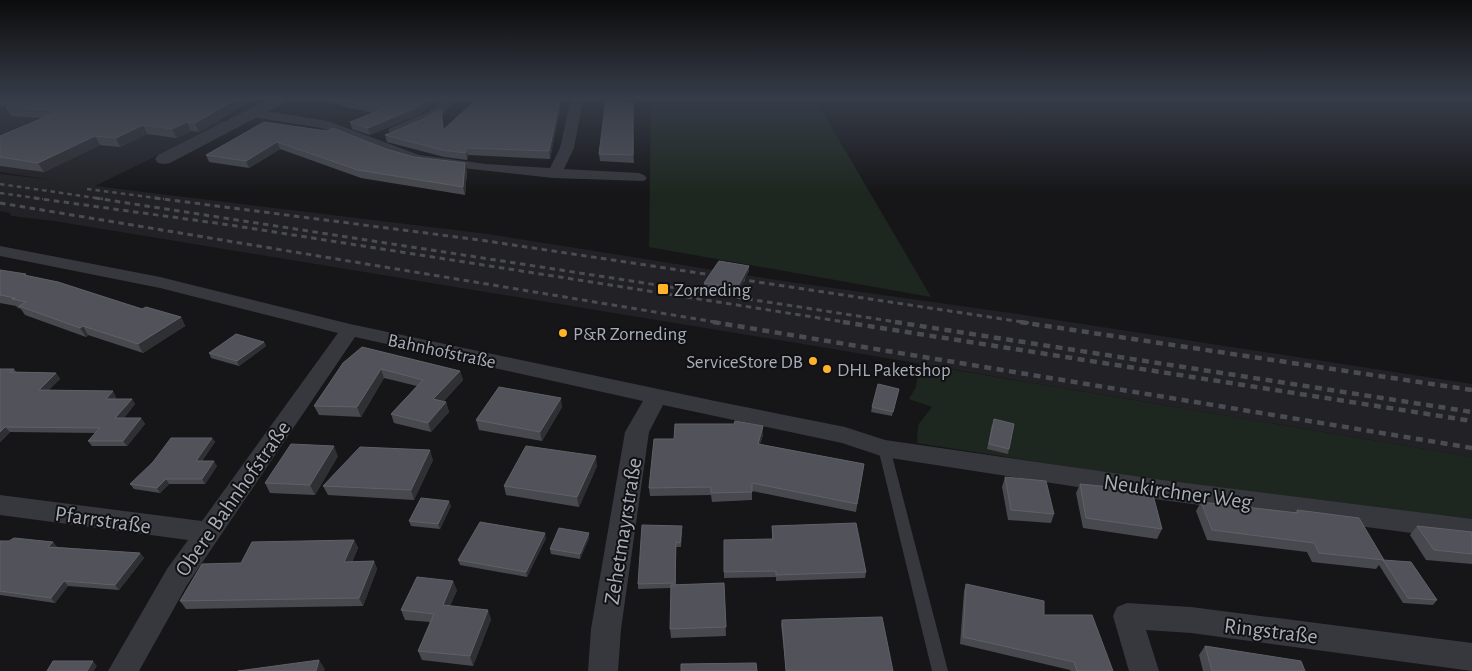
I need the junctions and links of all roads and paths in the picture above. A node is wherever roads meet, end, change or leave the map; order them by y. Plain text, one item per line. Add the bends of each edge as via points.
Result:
1 (220, 130) edge
2 (339, 130) edge
3 (397, 130) edge
4 (571, 130) edge
5 (369, 142) junction
6 (164, 159) dead end
7 (553, 174) junction
8 (639, 178) dead end
9 (0, 251) edge
10 (350, 330) junction
11 (657, 396) junction
12 (884, 448) junction
13 (0, 505) edge
14 (1472, 530) edge
15 (207, 532) junction
16 (1472, 657) edge
17 (123, 671) edge
18 (603, 671) edge
19 (940, 671) edge
20 (1144, 671) edge

1 - 6 street
2 - 5 street
3 - 5 street
4 - 7 street via 564,160
5 - 7 street via 417,159
7 - 8 street
9 - 10 street, Bahnhofstraße via 160,283
10 - 11 street, Bahnhofstraße
10 - 15 street, Obere Bahnhofstraße
11 - 12 street, Bahnhofstraße via 845,435
11 - 18 street, Zehetmayrstraße via 638,432 606,629
12 - 14 street, Neukirchner Weg via 1162,490
12 - 19 lane
13 - 15 street, Pfarrstraße
15 - 17 street, Obere Bahnhofstraße via 167,592
16 - 20 street, Ringstraße via 1200,621 1127,616

